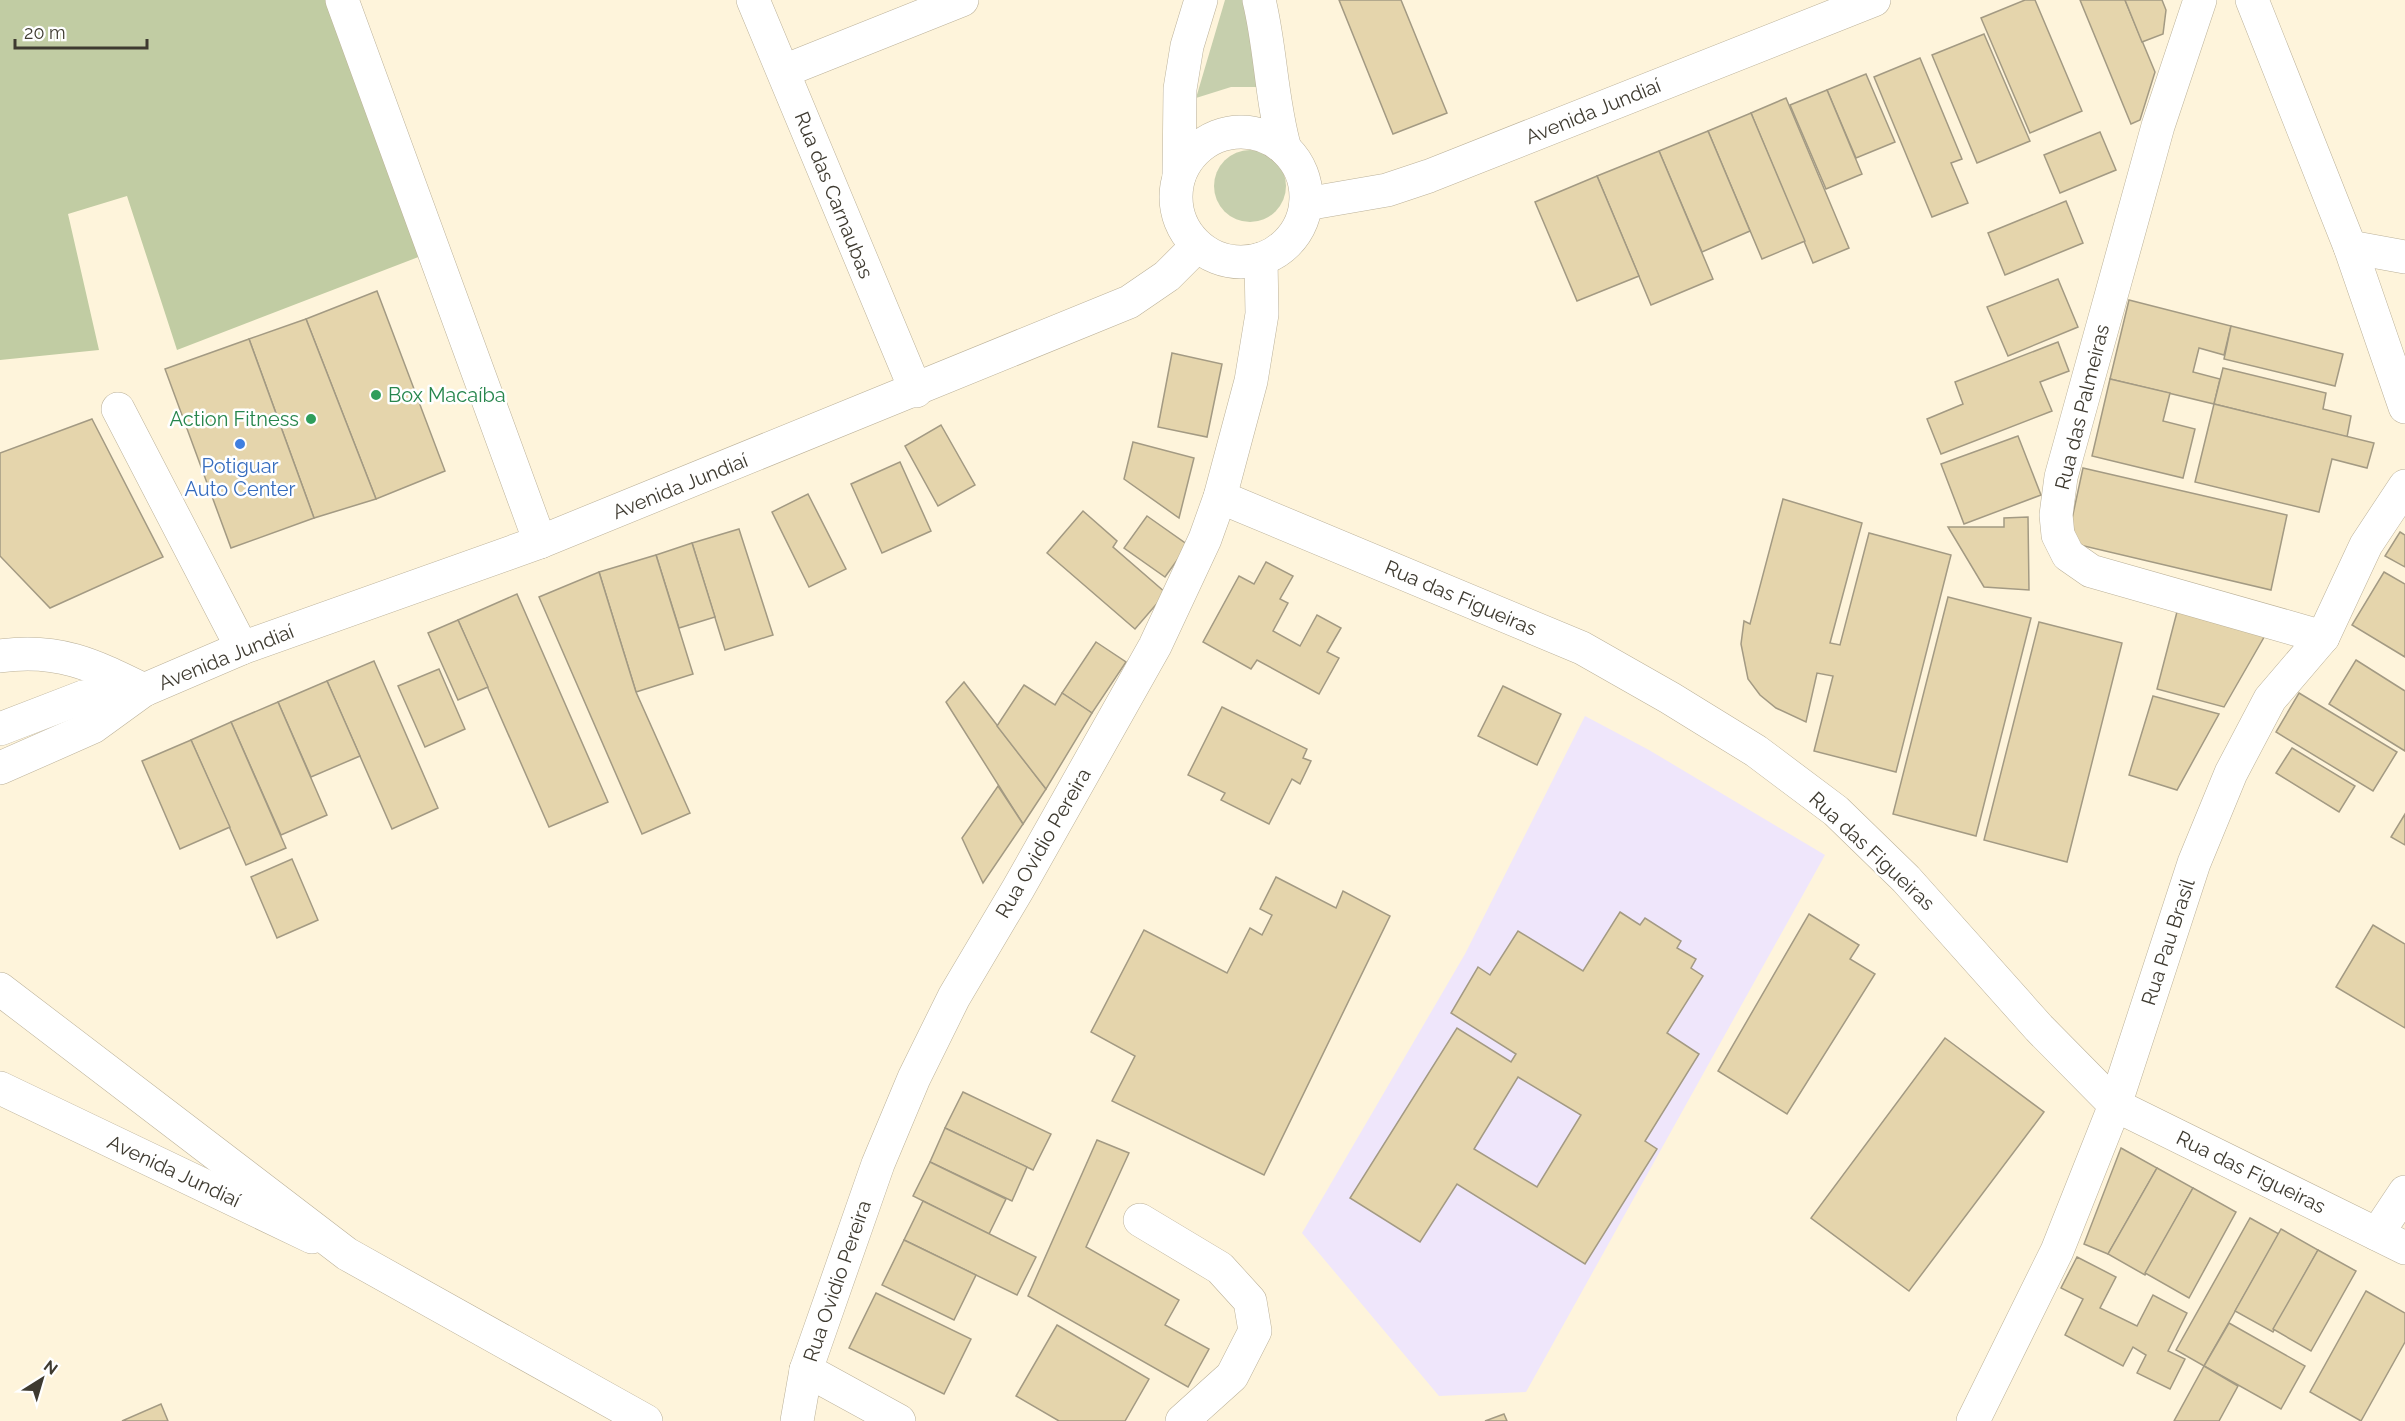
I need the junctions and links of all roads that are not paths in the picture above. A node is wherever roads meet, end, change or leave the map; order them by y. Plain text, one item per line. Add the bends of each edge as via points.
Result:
1 (342, 0) edge
2 (753, 0) edge
3 (962, 0) edge
4 (1201, 0) edge
5 (1259, 0) edge
6 (1874, 0) edge
7 (2200, 0) edge
8 (2252, 0) edge
9 (783, 71) junction
10 (1285, 149) junction
11 (1179, 176) junction
12 (1306, 204) junction
13 (1197, 246) junction
14 (2350, 247) junction
15 (2405, 257) edge
16 (1261, 259) junction
17 (916, 391) junction
18 (2405, 406) edge
19 (118, 409) dead end
20 (2405, 486) edge
21 (1220, 496) junction
22 (540, 543) junction
23 (0, 631) edge
24 (2323, 637) junction
25 (242, 648) junction
26 (13, 654) edge
27 (144, 690) junction
28 (0, 729) edge
29 (0, 768) edge
30 (0, 989) edge
31 (0, 1088) edge
32 (2115, 1105) junction
33 (2405, 1192) edge
34 (1140, 1220) dead end
35 (2391, 1241) edge
36 (347, 1254) junction
37 (806, 1370) junction
38 (646, 1421) edge
39 (797, 1421) edge
40 (900, 1421) edge
41 (1182, 1421) edge
42 (1973, 1421) edge

1 - 22 main road
2 - 9 main road, Rua das Carnaubas
3 - 9 main road
4 - 11 main road via 1187,46 1180,89
5 - 10 main road
6 - 12 main road, Avenida Jundiaí via 1429,176 1387,190
7 - 24 main road, Rua das Palmeiras via 2125,241 2061,477 2057,527 2063,549 2091,571
8 - 14 main road
9 - 17 main road, Rua das Carnaubas
10 - 11 main road via 1258,135 1228,133 1201,145
10 - 12 main road via 1302,174
11 - 13 main road via 1175,198 1178,214
12 - 16 main road via 1295,236 1280,250
13 - 16 main road via 1228,261
13 - 17 main road, Avenida Jundiaí via 1167,276 1129,302
14 - 15 main road
14 - 18 main road
16 - 21 main road, Rua Ovidio Pereira via 1262,314 1251,381
17 - 22 main road, Avenida Jundiaí
19 - 25 main road
20 - 24 main road, Rua Pau Brasil via 2366,545
21 - 32 main road, Rua das Figueiras via 1582,648 1756,751 1836,812 1906,879 2038,1028
21 - 37 main road, Rua Ovidio Pereira via 1205,539 1155,646 954,997 914,1078 878,1164
22 - 25 main road, Avenida Jundiaí
23 - 26 main road
24 - 32 main road, Rua Pau Brasil via 2270,699 2231,773 2194,863
25 - 27 main road, Avenida Jundiaí
26 - 27 main road via 62,656 96,666
27 - 28 main road, Avenida Jundiaí via 83,697
27 - 29 main road, Avenida Jundiaí via 93,727
30 - 36 main road
31 - 36 main road, Avenida Jundiaí
32 - 35 main road, Rua das Figueiras
32 - 42 main road, Rua Pau Brasil via 2057,1251
33 - 35 main road
34 - 41 main road via 1220,1268 1250,1301 1255,1331 1232,1376
36 - 38 main road
37 - 39 main road, Rua Ovidio Pereira
37 - 40 main road

